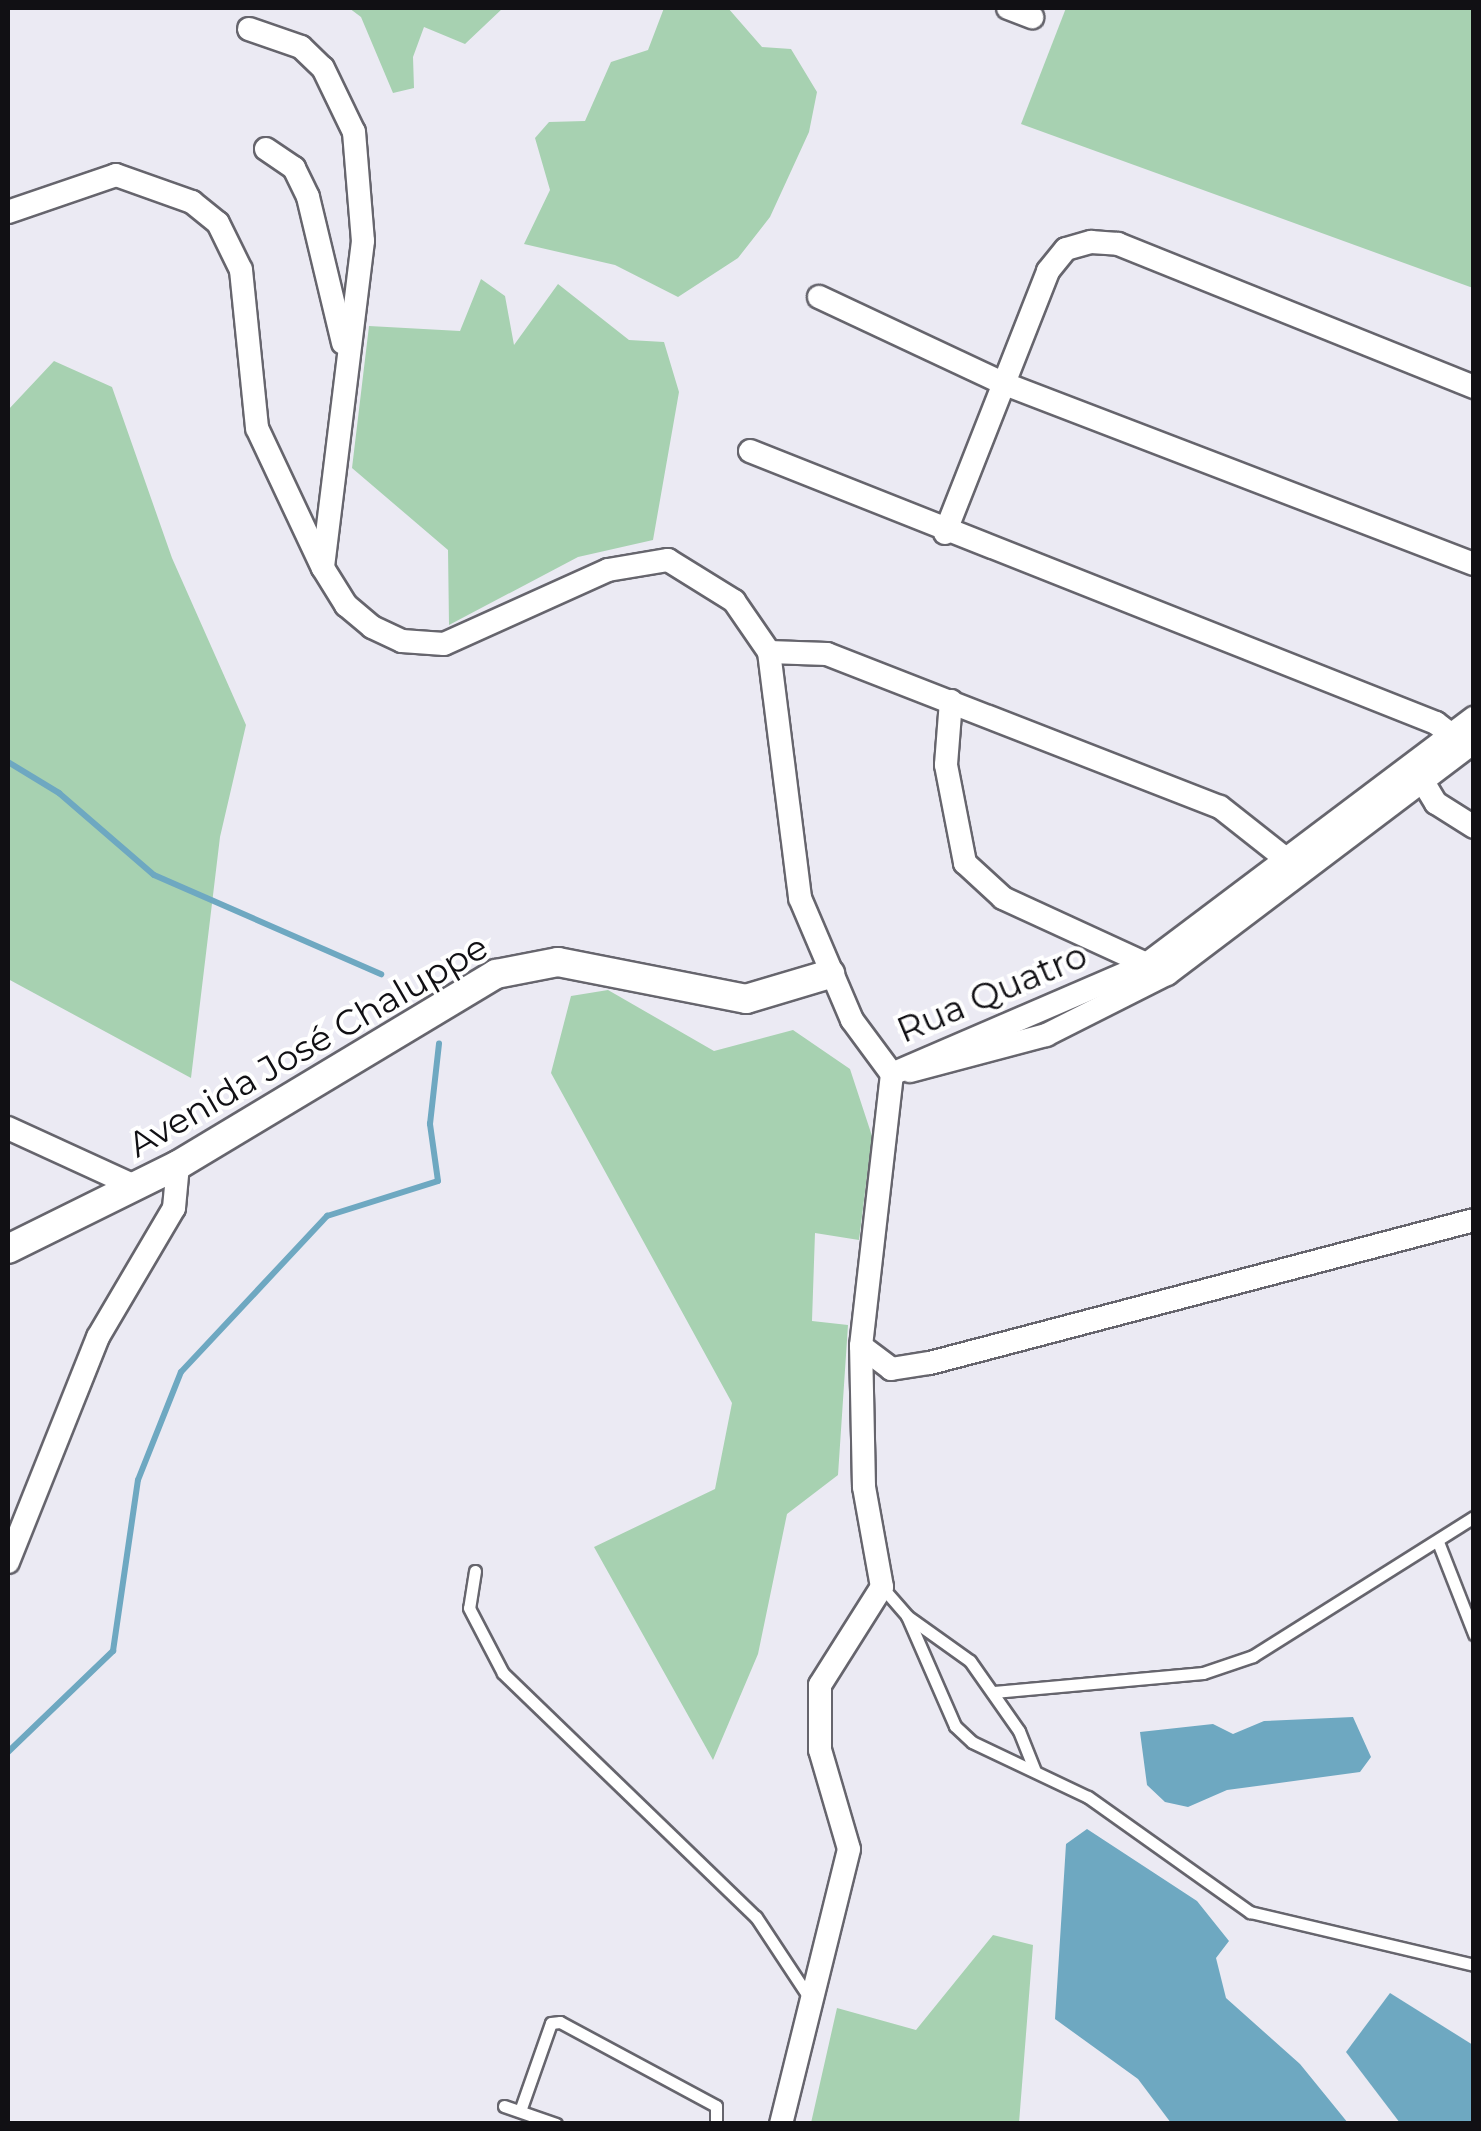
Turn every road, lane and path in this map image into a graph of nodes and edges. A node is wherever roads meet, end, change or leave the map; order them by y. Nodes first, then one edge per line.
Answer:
1 (1008, 8) edge
2 (1032, 17) dead end
3 (249, 29) dead end
4 (266, 149) dead end
5 (8, 212) edge
6 (819, 298) dead end
7 (348, 371) junction
8 (1004, 384) junction
9 (1474, 387) edge
10 (750, 452) dead end
11 (946, 532) junction
12 (1474, 564) edge
13 (323, 568) junction
14 (769, 652) junction
15 (951, 701) junction
16 (1474, 718) edge
17 (1464, 741) edge
18 (1422, 780) junction
19 (1474, 827) edge
20 (1295, 866) junction
21 (1157, 969) junction
22 (830, 974) junction
23 (892, 1074) junction
24 (8, 1128) edge
25 (178, 1165) junction
26 (137, 1188) junction
27 (1474, 1220) edge
28 (8, 1248) edge
29 (862, 1346) junction
30 (1474, 1517) edge
31 (1438, 1542) junction
32 (8, 1562) edge
33 (476, 1571) dead end
34 (882, 1587) junction
35 (907, 1616) junction
36 (1474, 1634) edge
37 (994, 1692) junction
38 (1035, 1771) junction
39 (1474, 1965) edge
40 (812, 2007) junction
41 (504, 2106) dead end
42 (520, 2111) junction
43 (556, 2124) edge
44 (716, 2124) edge
45 (781, 2124) edge

1 - 2 street
3 - 7 street
4 - 7 street
5 - 13 street
6 - 8 street
7 - 13 street
8 - 9 street
8 - 11 street
8 - 12 street
10 - 11 street
11 - 17 street
13 - 14 street
14 - 15 street
14 - 22 street
15 - 20 street
15 - 21 street
16 - 17 street, Rua Quatro
17 - 18 street, Rua Quatro
17 - 20 street, Rua Quatro
18 - 19 street
18 - 20 street, Rua Quatro
20 - 21 street, Rua Quatro
21 - 23 street, Rua Quatro
22 - 23 street
22 - 25 street, Avenida José Chaluppe
23 - 29 street
24 - 26 street
25 - 26 street, Avenida José Chaluppe
25 - 32 street
26 - 28 street, Avenida José Chaluppe
27 - 29 street
29 - 34 street
30 - 31 lane
31 - 36 lane
31 - 37 lane
33 - 40 lane
34 - 35 lane
34 - 40 street
35 - 37 lane
35 - 38 lane
37 - 38 lane
38 - 39 lane
40 - 45 street
41 - 42 lane
42 - 43 lane
42 - 44 lane

